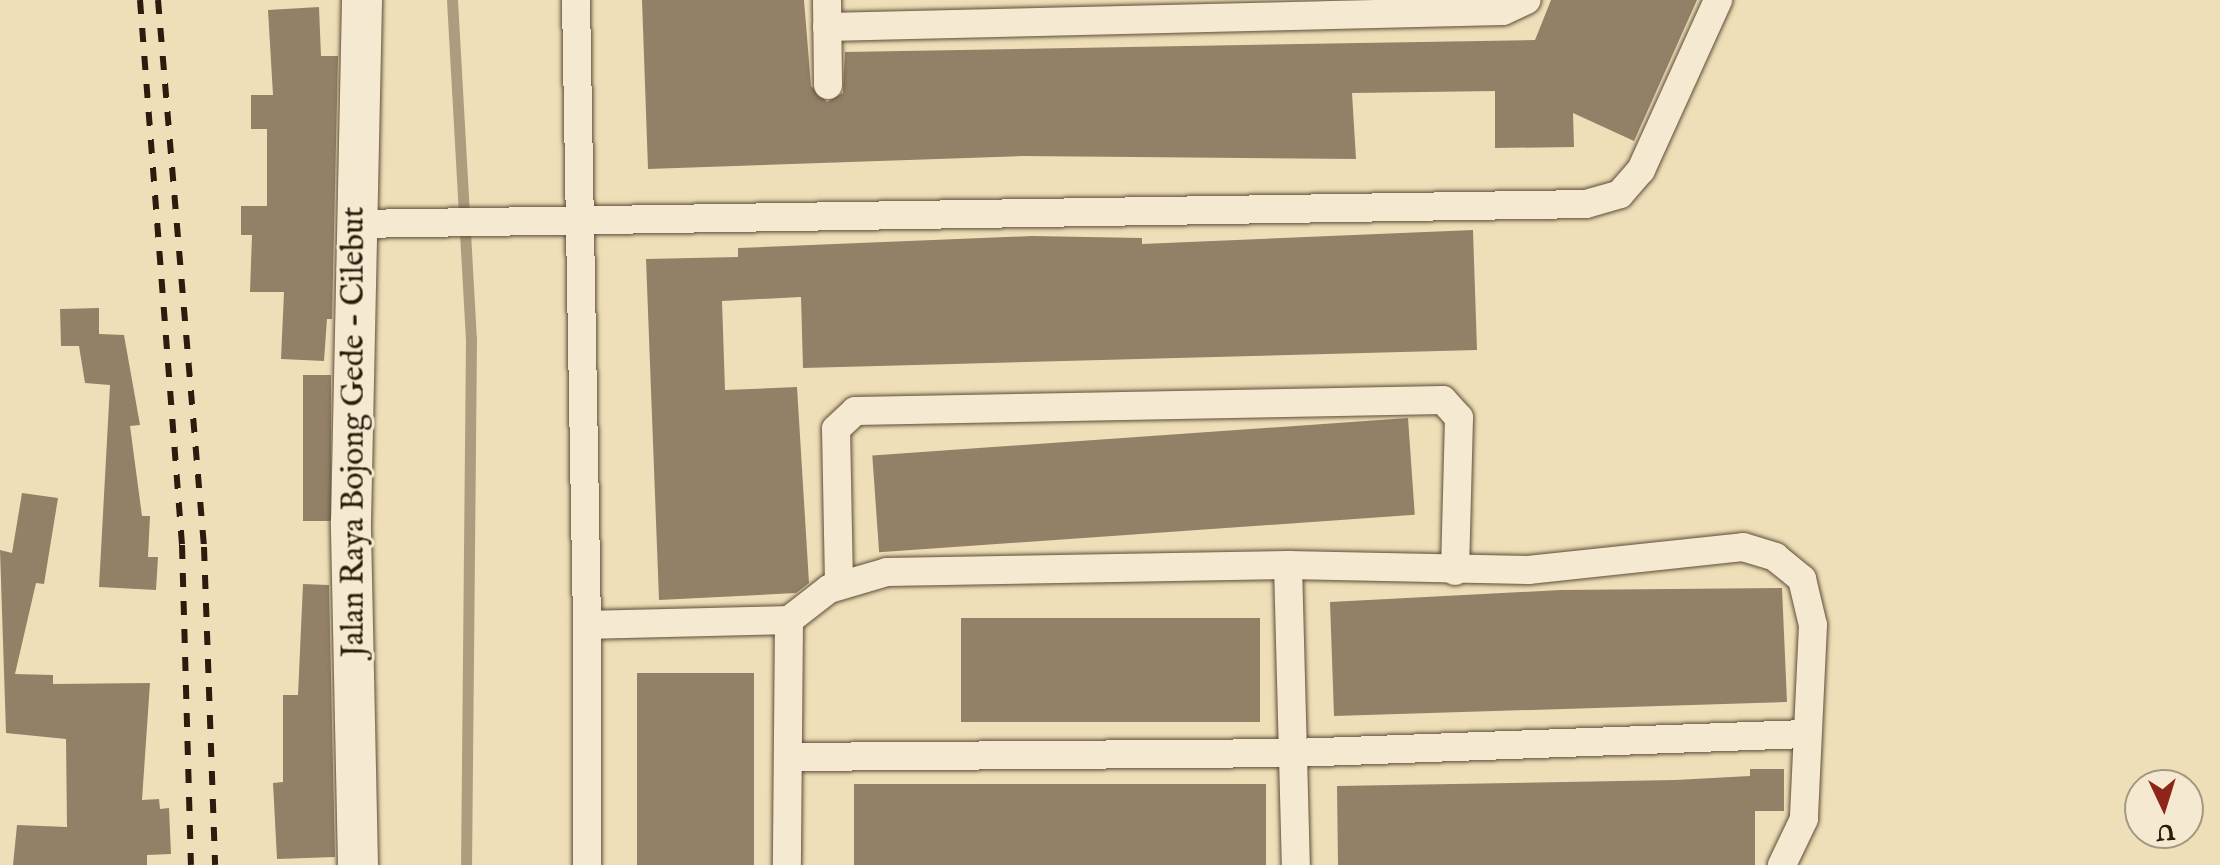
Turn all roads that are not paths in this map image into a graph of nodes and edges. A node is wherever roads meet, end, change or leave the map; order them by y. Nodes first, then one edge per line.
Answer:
1 (362, 0) edge
2 (576, 0) edge
3 (1527, 0) edge
4 (1718, 0) edge
5 (827, 13) edge
6 (828, 85) dead end
7 (576, 219) junction
8 (356, 224) junction
9 (1288, 565) junction
10 (1455, 571) junction
11 (839, 584) junction
12 (789, 620) junction
13 (587, 625) junction
14 (1804, 734) junction
15 (1294, 753) junction
16 (788, 757) junction
17 (358, 865) edge
18 (587, 865) edge
19 (787, 865) edge
20 (1296, 865) edge
21 (1782, 865) edge

1 - 8 main road, Jalan Raya Bojong Gede - Cilebut
2 - 7 street
3 - 5 street
4 - 7 street
5 - 6 street
7 - 8 street
7 - 13 street
8 - 17 main road, Jalan Raya Bojong Gede - Cilebut
9 - 10 street
9 - 11 street
9 - 15 street
10 - 11 street
10 - 14 street
11 - 12 street
12 - 13 street
12 - 16 street
13 - 18 street
14 - 15 street
14 - 21 street
15 - 16 street
15 - 20 street
16 - 19 street

